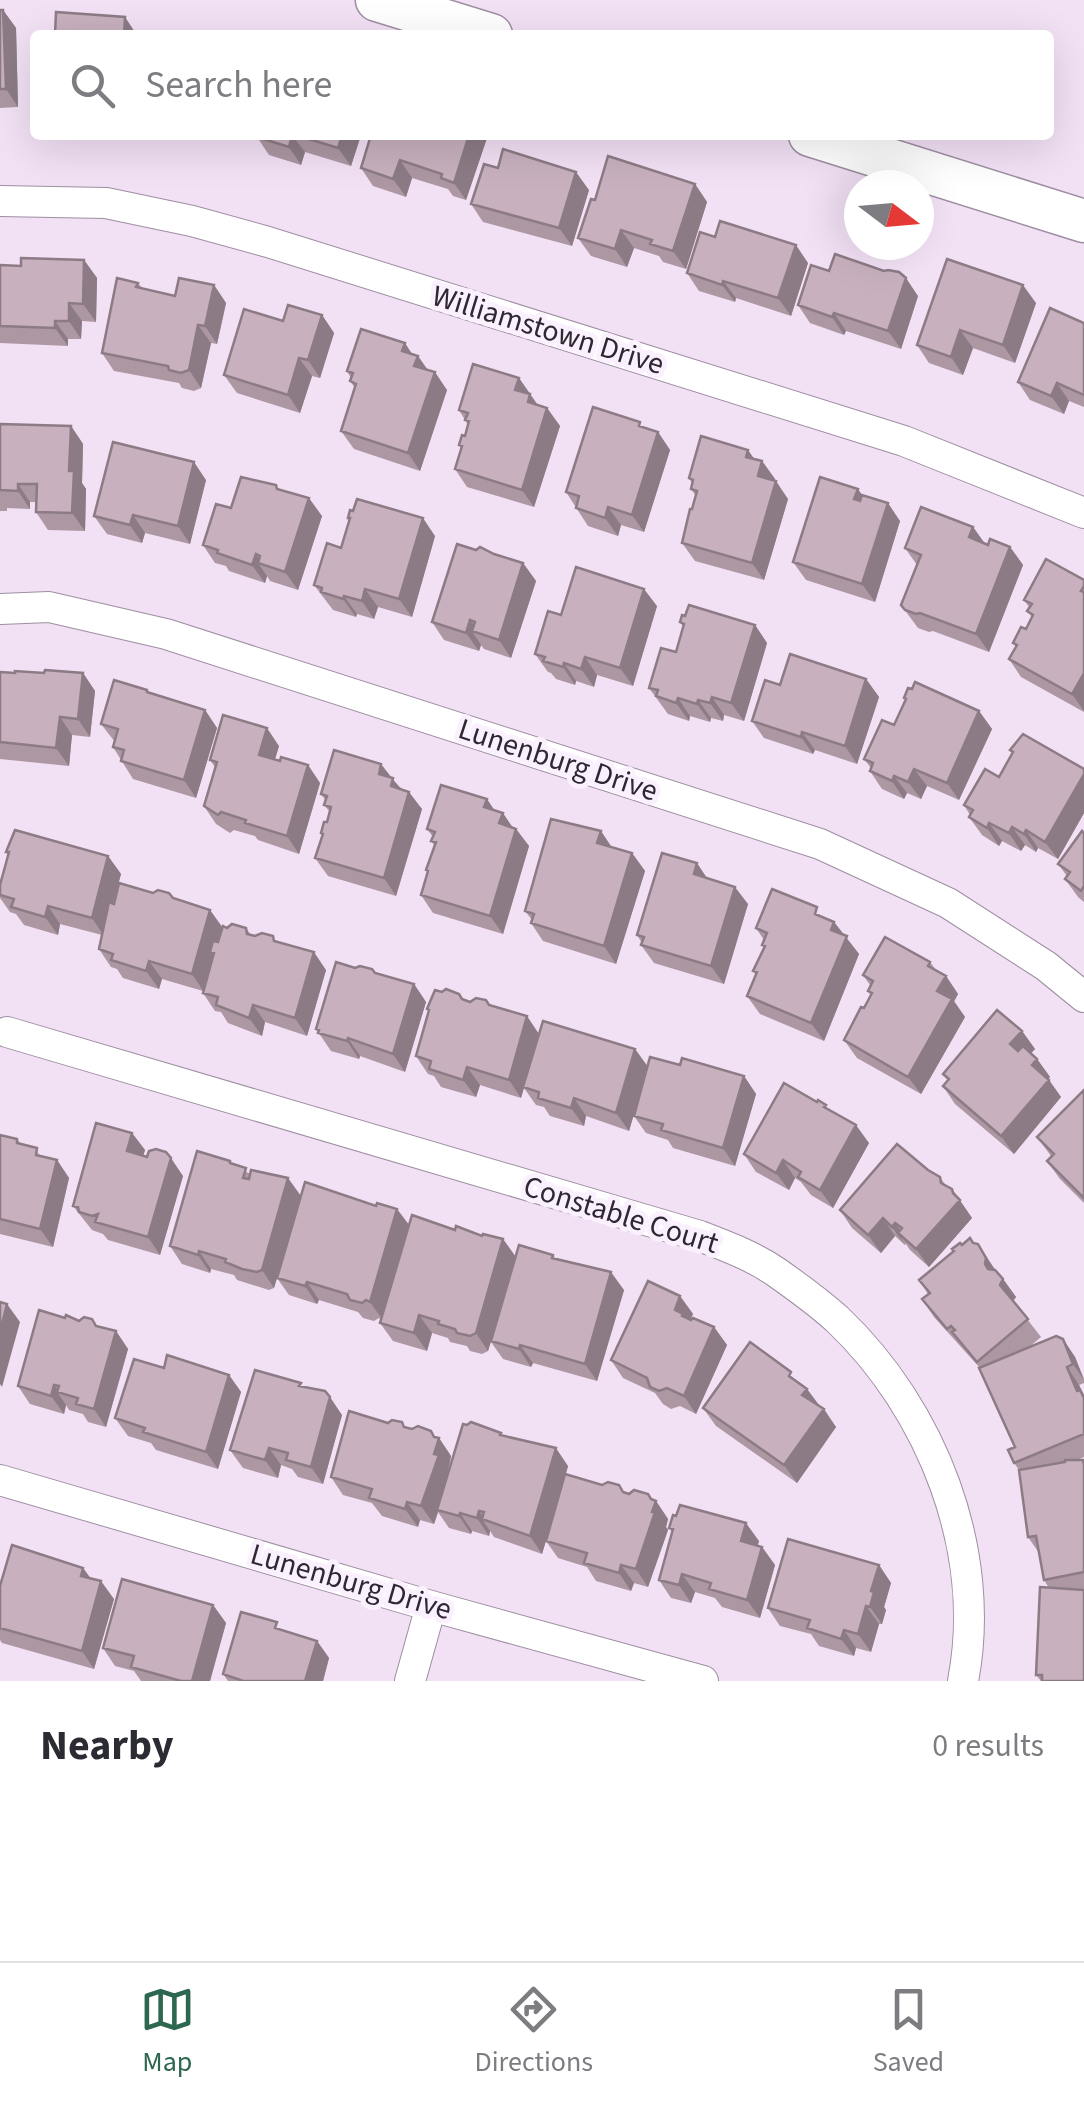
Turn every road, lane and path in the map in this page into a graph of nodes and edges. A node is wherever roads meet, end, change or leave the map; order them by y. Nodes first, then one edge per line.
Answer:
1 (377, 0) edge
2 (475, 30) edge
3 (826, 140) edge
4 (0, 202) edge
5 (1084, 222) edge
6 (1084, 513) edge
7 (0, 609) edge
8 (1084, 997) edge
9 (7, 1032) dead end
10 (0, 1480) edge
11 (431, 1606) junction
12 (410, 1681) edge
13 (703, 1681) edge
14 (963, 1681) edge

1 - 2 main road
3 - 5 main road
4 - 6 street, Williamstown Drive
7 - 8 street, Lunenburg Drive
9 - 14 street, Constable Court
10 - 11 street, Lunenburg Drive
11 - 12 street
11 - 13 street, Lunenburg Drive

